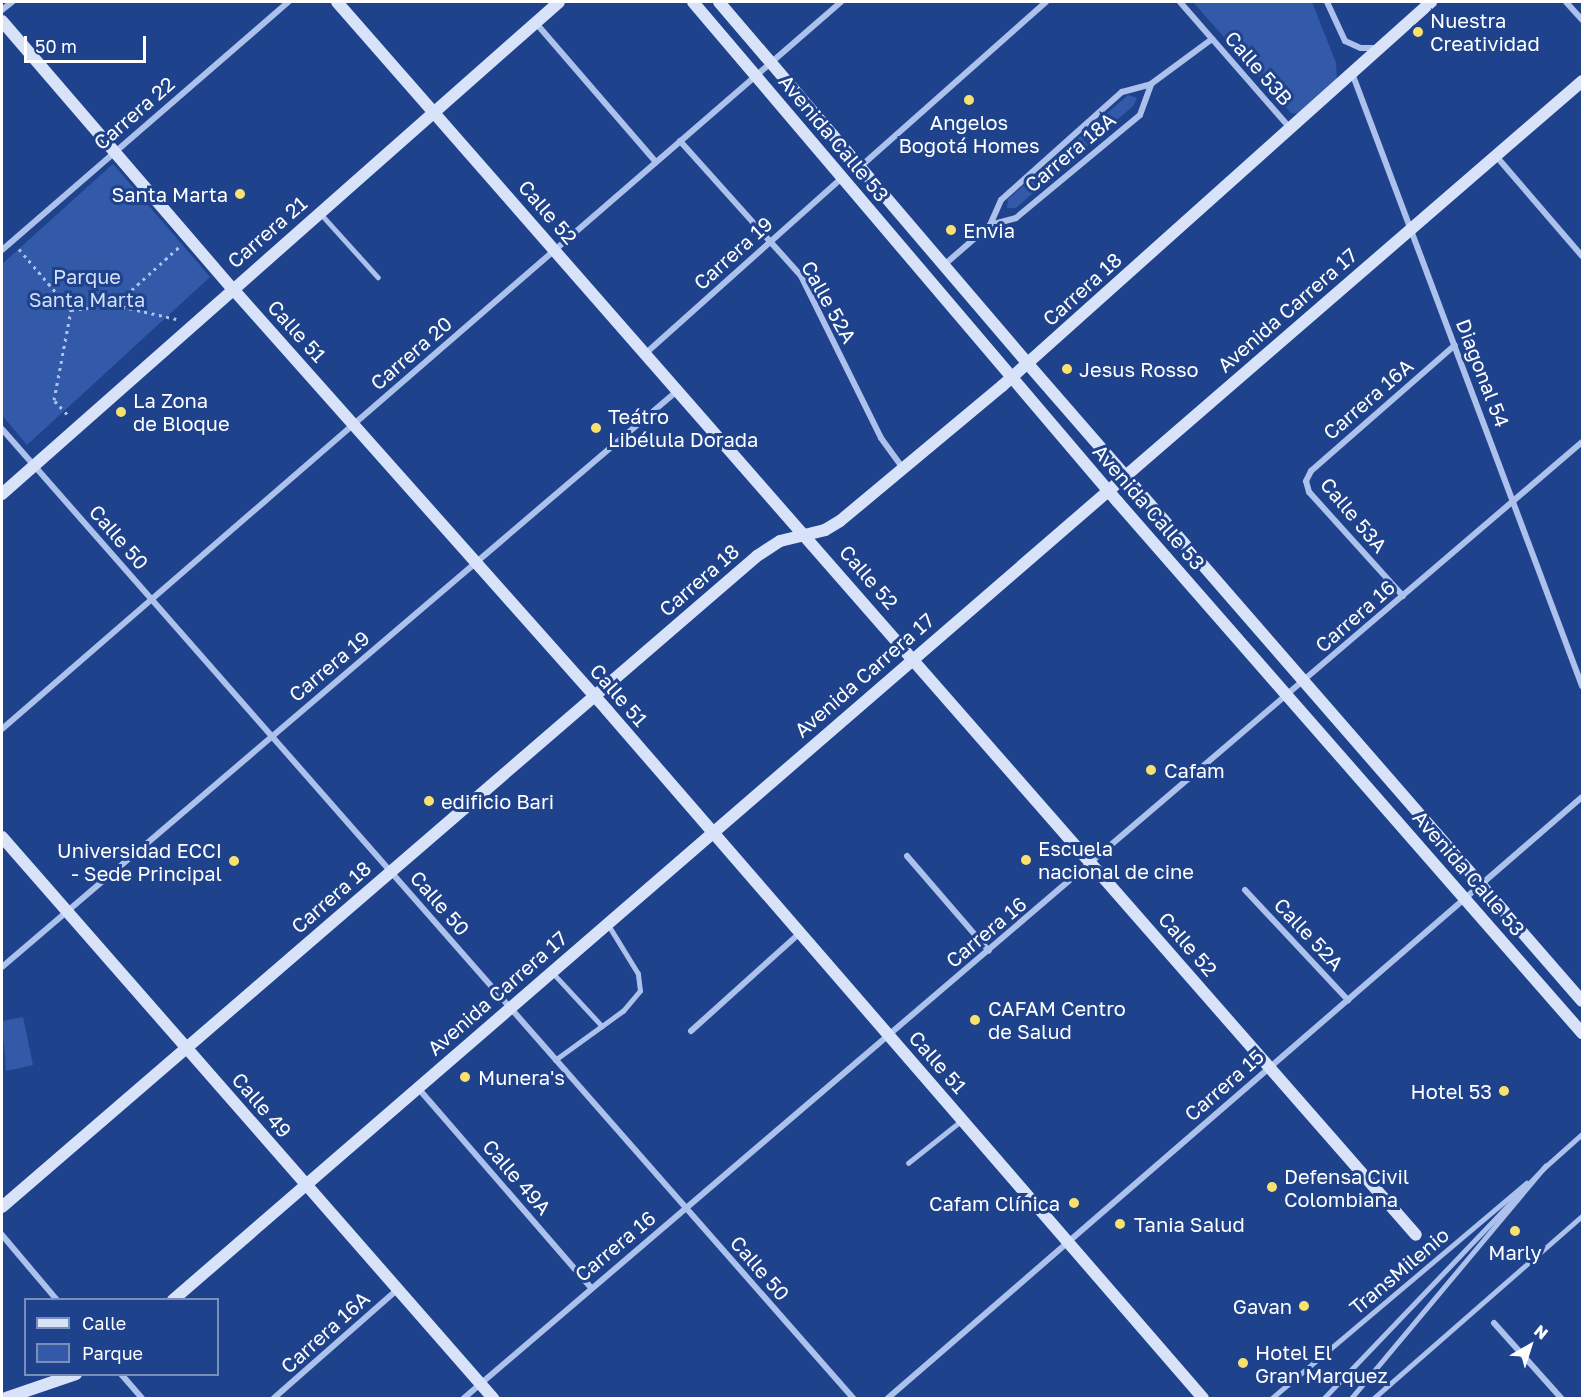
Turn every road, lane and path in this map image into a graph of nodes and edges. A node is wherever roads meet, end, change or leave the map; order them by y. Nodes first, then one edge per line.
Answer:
1 (12, 2) edge
2 (288, 2) edge
3 (338, 2) edge
4 (559, 2) edge
5 (693, 2) edge
6 (719, 2) edge
7 (841, 2) edge
8 (1046, 2) edge
9 (1180, 2) edge
10 (1327, 2) edge
11 (1431, 2) edge
12 (1566, 2) edge
13 (2, 10) edge
14 (1582, 20) edge
15 (2, 21) edge
16 (535, 22) junction
17 (1212, 39) junction
18 (1379, 48) junction
19 (771, 63) junction
20 (1352, 73) junction
21 (756, 76) junction
22 (1582, 81) edge
23 (1151, 84) junction
24 (433, 111) junction
25 (1290, 129) junction
26 (680, 141) junction
27 (114, 151) junction
28 (1496, 156) junction
29 (656, 162) junction
30 (860, 167) junction
31 (842, 177) junction
32 (319, 212) junction
33 (990, 225) junction
34 (1411, 229) junction
35 (12, 240) junction
36 (184, 242) dead end
37 (770, 243) junction
38 (555, 249) junction
39 (2, 250) edge
40 (1582, 256) edge
41 (943, 265) junction
42 (378, 278) dead end
43 (232, 288) junction
44 (115, 305) junction
45 (71, 310) junction
46 (176, 319) dead end
47 (1455, 345) junction
48 (646, 353) junction
49 (1028, 364) junction
50 (1012, 377) junction
51 (678, 389) junction
52 (67, 414) dead end
53 (354, 425) junction
54 (2, 429) edge
55 (1582, 442) edge
56 (34, 466) junction
57 (903, 468) junction
58 (1125, 476) junction
59 (1306, 481) joint
60 (1108, 490) junction
61 (2, 494) edge
62 (1513, 502) junction
63 (805, 534) junction
64 (476, 562) junction
65 (1403, 596) junction
66 (152, 600) junction
67 (914, 657) junction
68 (1304, 681) junction
69 (1582, 686) edge
70 (595, 696) junction
71 (1287, 696) junction
72 (2, 729) edge
73 (272, 736) junction
74 (1582, 796) edge
75 (713, 832) junction
76 (2, 837) edge
77 (907, 856) dead end
78 (1091, 862) junction
79 (391, 872) junction
80 (1481, 885) junction
81 (1245, 890) dead end
82 (1465, 898) junction
83 (66, 911) junction
84 (607, 924) junction
85 (800, 933) junction
86 (989, 951) junction
87 (2, 967) edge
88 (552, 971) junction
89 (1348, 1000) junction
90 (1582, 1001) edge
91 (510, 1008) junction
92 (602, 1026) junction
93 (691, 1031) dead end
94 (1582, 1033) edge
95 (889, 1036) junction
96 (186, 1048) junction
97 (555, 1060) junction
98 (1270, 1067) junction
99 (417, 1088) junction
100 (962, 1120) junction
101 (1582, 1134) edge
102 (908, 1163) dead end
103 (1546, 1166) junction
104 (306, 1184) junction
105 (2, 1207) edge
106 (686, 1208) junction
107 (1582, 1216) edge
108 (2, 1235) edge
109 (1416, 1235) dead end
110 (1068, 1243) junction
111 (591, 1288) junction
112 (398, 1289) junction
113 (56, 1298) edge
114 (174, 1298) edge
115 (1494, 1323) dead end
116 (70, 1376) edge
117 (124, 1376) edge
118 (480, 1384) junction
119 (6, 1398) edge
120 (142, 1398) edge
121 (274, 1398) edge
122 (464, 1398) edge
123 (493, 1398) edge
124 (853, 1398) edge
125 (888, 1398) edge
126 (1203, 1398) edge
127 (1272, 1398) edge
128 (1324, 1398) edge
129 (1352, 1398) edge
130 (1374, 1398) edge
131 (1561, 1398) edge

1 - 13 street
2 - 27 street, Carrera 22
3 - 24 street, Calle 52
4 - 16 street, Carrera 21
5 - 21 street, Avenida Calle 53
6 - 19 street, Avenida Calle 53
7 - 19 street, Carrera 20
8 - 30 street
9 - 17 street, Calle 53B
10 - 18 street
11 - 18 street, Carrera 18
12 - 14 street
15 - 27 street, Calle 51
16 - 24 street, Carrera 21
16 - 29 street
17 - 23 street, Carrera 18A
17 - 25 street, Calle 53B
18 - 20 street, Carrera 18
19 - 21 street, Carrera 20
19 - 30 street, Avenida Calle 53
20 - 25 street, Carrera 18
20 - 34 street, Diagonal 54
21 - 26 street, Carrera 20
21 - 31 street, Avenida Calle 53
22 - 28 street, Avenida Carrera 17
23 - 33 street, Carrera 18A
23 - 33 street, Carrera 18A
24 - 32 street, Carrera 21
24 - 38 street, Calle 52
25 - 49 street, Carrera 18
26 - 29 street, Carrera 20
26 - 37 street, Calle 52A
27 - 35 street, Carrera 22
27 - 43 street, Calle 51
28 - 34 street, Avenida Carrera 17
28 - 40 street
29 - 38 street, Carrera 20
30 - 41 street, Avenida Calle 53
31 - 37 street, Carrera 19
31 - 50 street, Avenida Calle 53
32 - 42 lane
32 - 43 street, Carrera 21
33 - 41 street, Carrera 18A
34 - 47 street, Diagonal 54
34 - 58 street, Avenida Carrera 17
35 - 39 street, Carrera 22
35 - 45 path
36 - 44 path
37 - 48 street, Carrera 19
37 - 57 street, Calle 52A
38 - 48 street, Calle 52
38 - 53 street, Carrera 20
41 - 49 street, Avenida Calle 53
43 - 53 street, Calle 51
43 - 56 street, Carrera 21
44 - 45 path
44 - 46 path
45 - 52 path
47 - 59 street, Carrera 16A
47 - 62 street, Diagonal 54
48 - 51 street, Calle 52
49 - 50 street, Carrera 18
49 - 58 street, Avenida Calle 53
50 - 57 street, Carrera 18
50 - 60 street, Avenida Calle 53
51 - 63 street, Calle 52
51 - 64 street, Carrera 19
53 - 64 street, Calle 51
53 - 66 street, Carrera 20
54 - 56 street, Calle 50
55 - 62 street, Carrera 16
56 - 61 street, Carrera 21
56 - 66 street, Calle 50
57 - 63 street, Carrera 18
58 - 60 street, Avenida Carrera 17
58 - 68 street, Avenida Calle 53
59 - 65 street, Calle 53A
60 - 67 street, Avenida Carrera 17
60 - 71 street, Avenida Calle 53
62 - 65 street, Carrera 16
62 - 69 street, Diagonal 54
63 - 67 street, Calle 52
63 - 70 street, Carrera 18
64 - 70 street, Calle 51
64 - 73 street, Carrera 19
65 - 68 street, Carrera 16
66 - 72 street, Carrera 20
66 - 73 street, Calle 50
67 - 75 street, Avenida Carrera 17
67 - 78 street, Calle 52
68 - 71 street, Carrera 16
68 - 80 street, Avenida Calle 53
70 - 75 street, Calle 51
70 - 79 street, Carrera 18
71 - 78 street, Carrera 16
71 - 82 street, Avenida Calle 53
73 - 79 street, Calle 50
73 - 83 street, Carrera 19
74 - 80 street, Carrera 15
75 - 84 street, Avenida Carrera 17
75 - 85 street, Calle 51
76 - 83 street, Calle 49
77 - 86 street
78 - 86 street, Carrera 16
78 - 98 street, Calle 52
79 - 91 street, Calle 50
79 - 96 street, Carrera 18
80 - 82 street, Carrera 15
80 - 90 street, Avenida Calle 53
81 - 89 street, Calle 52A
82 - 89 street, Carrera 15
82 - 94 street, Avenida Calle 53
83 - 87 street, Carrera 19
83 - 96 street, Calle 49
84 - 88 street, Avenida Carrera 17
84 - 92 lane
85 - 93 street
85 - 95 street, Calle 51
86 - 95 street, Carrera 16
88 - 91 street, Avenida Carrera 17
88 - 92 lane
89 - 98 street, Carrera 15
91 - 97 street, Calle 50
91 - 99 street, Avenida Carrera 17
92 - 97 lane
95 - 100 street, Calle 51
95 - 106 street, Carrera 16
96 - 104 street, Calle 49
96 - 105 street, Carrera 18
97 - 106 street, Calle 50
98 - 109 street, Calle 52
98 - 110 street, Carrera 15
99 - 104 street, Avenida Carrera 17
99 - 111 street, Calle 49A
100 - 102 lane
100 - 110 street, Calle 51
101 - 103 lane, TransMilenio
103 - 127 lane, TransMilenio
103 - 128 lane, TransMilenio
103 - 129 lane, TransMilenio
104 - 112 street, Calle 49
104 - 114 street, Avenida Carrera 17
106 - 111 street, Carrera 16
106 - 124 street, Calle 50
107 - 130 lane
108 - 113 street
110 - 125 street, Carrera 15
110 - 126 street, Calle 51
111 - 118 street, Carrera 16
112 - 118 street, Calle 49
112 - 121 street, Carrera 16A
115 - 131 street
116 - 119 street
117 - 120 street
118 - 122 street, Carrera 16
118 - 123 street, Calle 49

